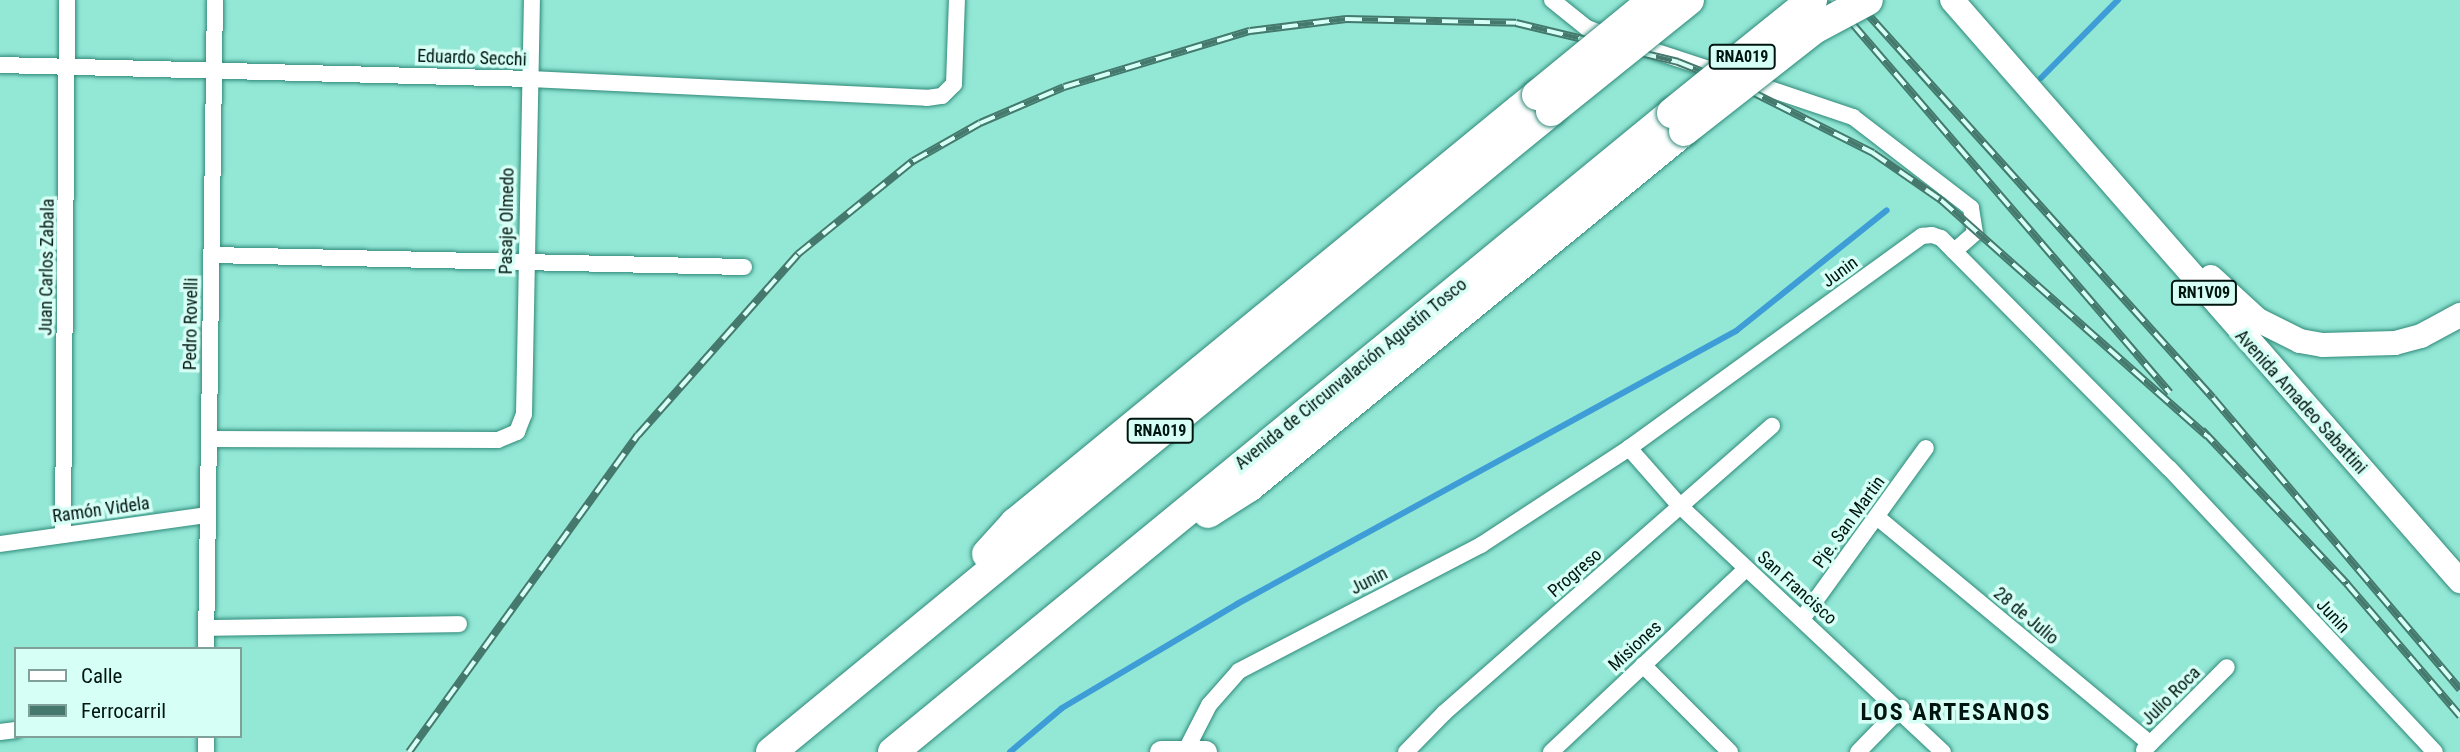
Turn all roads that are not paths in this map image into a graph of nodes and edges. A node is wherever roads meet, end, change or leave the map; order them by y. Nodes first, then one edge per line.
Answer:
1 (67, 0) edge
2 (215, 0) edge
3 (532, 0) edge
4 (957, 0) edge
5 (1552, 0) edge
6 (1653, 0) edge
7 (1689, 0) edge
8 (1812, 0) edge
9 (1868, 0) edge
10 (1953, 0) edge
11 (0, 65) edge
12 (68, 66) junction
13 (214, 69) junction
14 (530, 79) junction
15 (1544, 103) junction
16 (1678, 122) junction
17 (1954, 251) junction
18 (211, 255) junction
19 (526, 265) junction
20 (744, 267) dead end
21 (2460, 315) edge
22 (1772, 426) dead end
23 (209, 439) junction
24 (1629, 448) junction
25 (1926, 448) dead end
26 (1681, 506) junction
27 (208, 514) junction
28 (1877, 517) junction
29 (64, 535) junction
30 (0, 544) edge
31 (1746, 569) junction
32 (2460, 581) edge
33 (1802, 619) junction
34 (459, 624) dead end
35 (206, 628) junction
36 (206, 647) edge
37 (1020, 648) junction
38 (1643, 664) junction
39 (2227, 667) dead end
40 (1901, 708) junction
41 (2147, 748) edge
42 (1196, 751) edge
43 (771, 752) edge
44 (893, 752) edge
45 (923, 752) edge
46 (1161, 752) edge
47 (1406, 752) edge
48 (1551, 752) edge
49 (1730, 752) edge
50 (1858, 752) edge
51 (1943, 752) edge
52 (2435, 752) edge

1 - 12 street, Juan Carlos Zabala
2 - 13 street, Pedro Rovelli
3 - 14 street, Pasaje Olmedo
4 - 14 street, Eduardo Secchi
5 - 17 street
6 - 15 highway, bridge
7 - 15 highway, RNA019, bridge
8 - 16 highway, Avenida de Circunvalación Agustín Tosco / RNA019, bridge
9 - 16 highway, bridge
10 - 21 main road
10 - 32 main road, Avenida Amadeo Sabattini / RN1V09
11 - 12 street, Eduardo Secchi
12 - 13 street, Eduardo Secchi
12 - 29 street, Juan Carlos Zabala
13 - 14 street, Eduardo Secchi
13 - 18 street, Pedro Rovelli
14 - 19 street, Pasaje Olmedo
15 - 43 highway, RNA019
16 - 37 highway, Avenida de Circunvalación Agustín Tosco / RNA019
17 - 24 street, Junin
17 - 52 street, Junin
18 - 19 street
18 - 23 street, Pedro Rovelli
19 - 20 street
19 - 23 street, Pasaje Olmedo
22 - 26 street, Progreso
23 - 27 street, Pedro Rovelli
24 - 26 street, San Francisco
24 - 42 street, Junin
25 - 28 street, Pje. San Martin
26 - 31 street, San Francisco
26 - 47 street, Progreso
27 - 29 street, Ramón Videla
27 - 35 street, Pedro Rovelli
28 - 33 street, Pje. San Martin
28 - 41 street, 28 de Julio
29 - 30 street, Ramón Videla
31 - 33 street, San Francisco
31 - 38 street, Misiones
33 - 40 street, San Francisco
34 - 35 street
35 - 36 street, Pedro Rovelli
37 - 44 highway, Avenida de Circunvalación Agustín Tosco / RNA019
37 - 45 highway
38 - 48 street, Misiones
38 - 49 street
39 - 41 street, Julio Roca
40 - 50 street
40 - 51 street, San Francisco
42 - 46 main road

